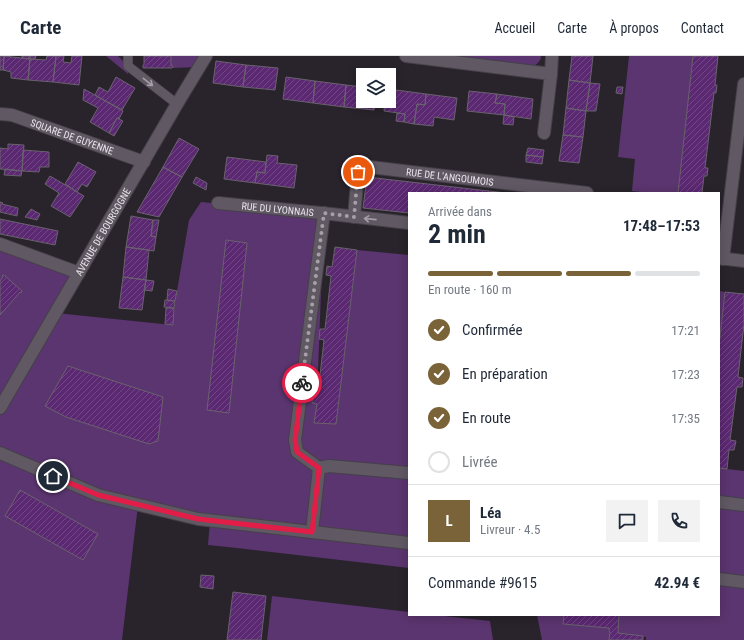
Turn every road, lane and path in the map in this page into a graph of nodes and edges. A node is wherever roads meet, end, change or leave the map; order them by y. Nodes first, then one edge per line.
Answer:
1 (128, 56) edge
2 (206, 56) edge
3 (414, 56) edge
4 (552, 56) edge
5 (551, 74) junction
6 (744, 84) edge
7 (177, 104) junction
8 (0, 114) edge
9 (544, 133) dead end
10 (144, 162) junction
11 (579, 192) edge
12 (218, 203) dead end
13 (324, 213) junction
14 (354, 217) junction
15 (408, 223) edge
16 (0, 244) edge
17 (721, 258) edge
18 (744, 261) edge
19 (79, 273) junction
20 (0, 408) edge
21 (0, 453) edge
22 (319, 468) junction
23 (408, 473) edge
24 (720, 502) edge
25 (744, 505) edge
26 (312, 532) junction
27 (408, 543) edge
28 (720, 579) edge
29 (744, 582) edge

1 -> 7 lane
2 - 7 street, AVENUE DE BOURGOGNE
3 - 5 street
4 - 5 street
5 - 9 street
6 - 17 street
7 - 10 street, AVENUE DE BOURGOGNE
8 - 10 street, SQUARE DE GUYENNE
10 - 19 street, AVENUE DE BOURGOGNE
11 - 14 street, RUE DE L'ANGOUMOIS
12 - 13 street, RUE DU LYONNAIS
13 - 14 street, RUE DU LYONNAIS
13 - 22 street
15 -> 14 street, RUE DU LYONNAIS
16 - 19 street
17 - 18 street
19 - 20 street, AVENUE DE BOURGOGNE
21 - 26 street
22 - 23 street
22 - 26 street
24 - 25 street
26 - 27 street
28 - 29 street

